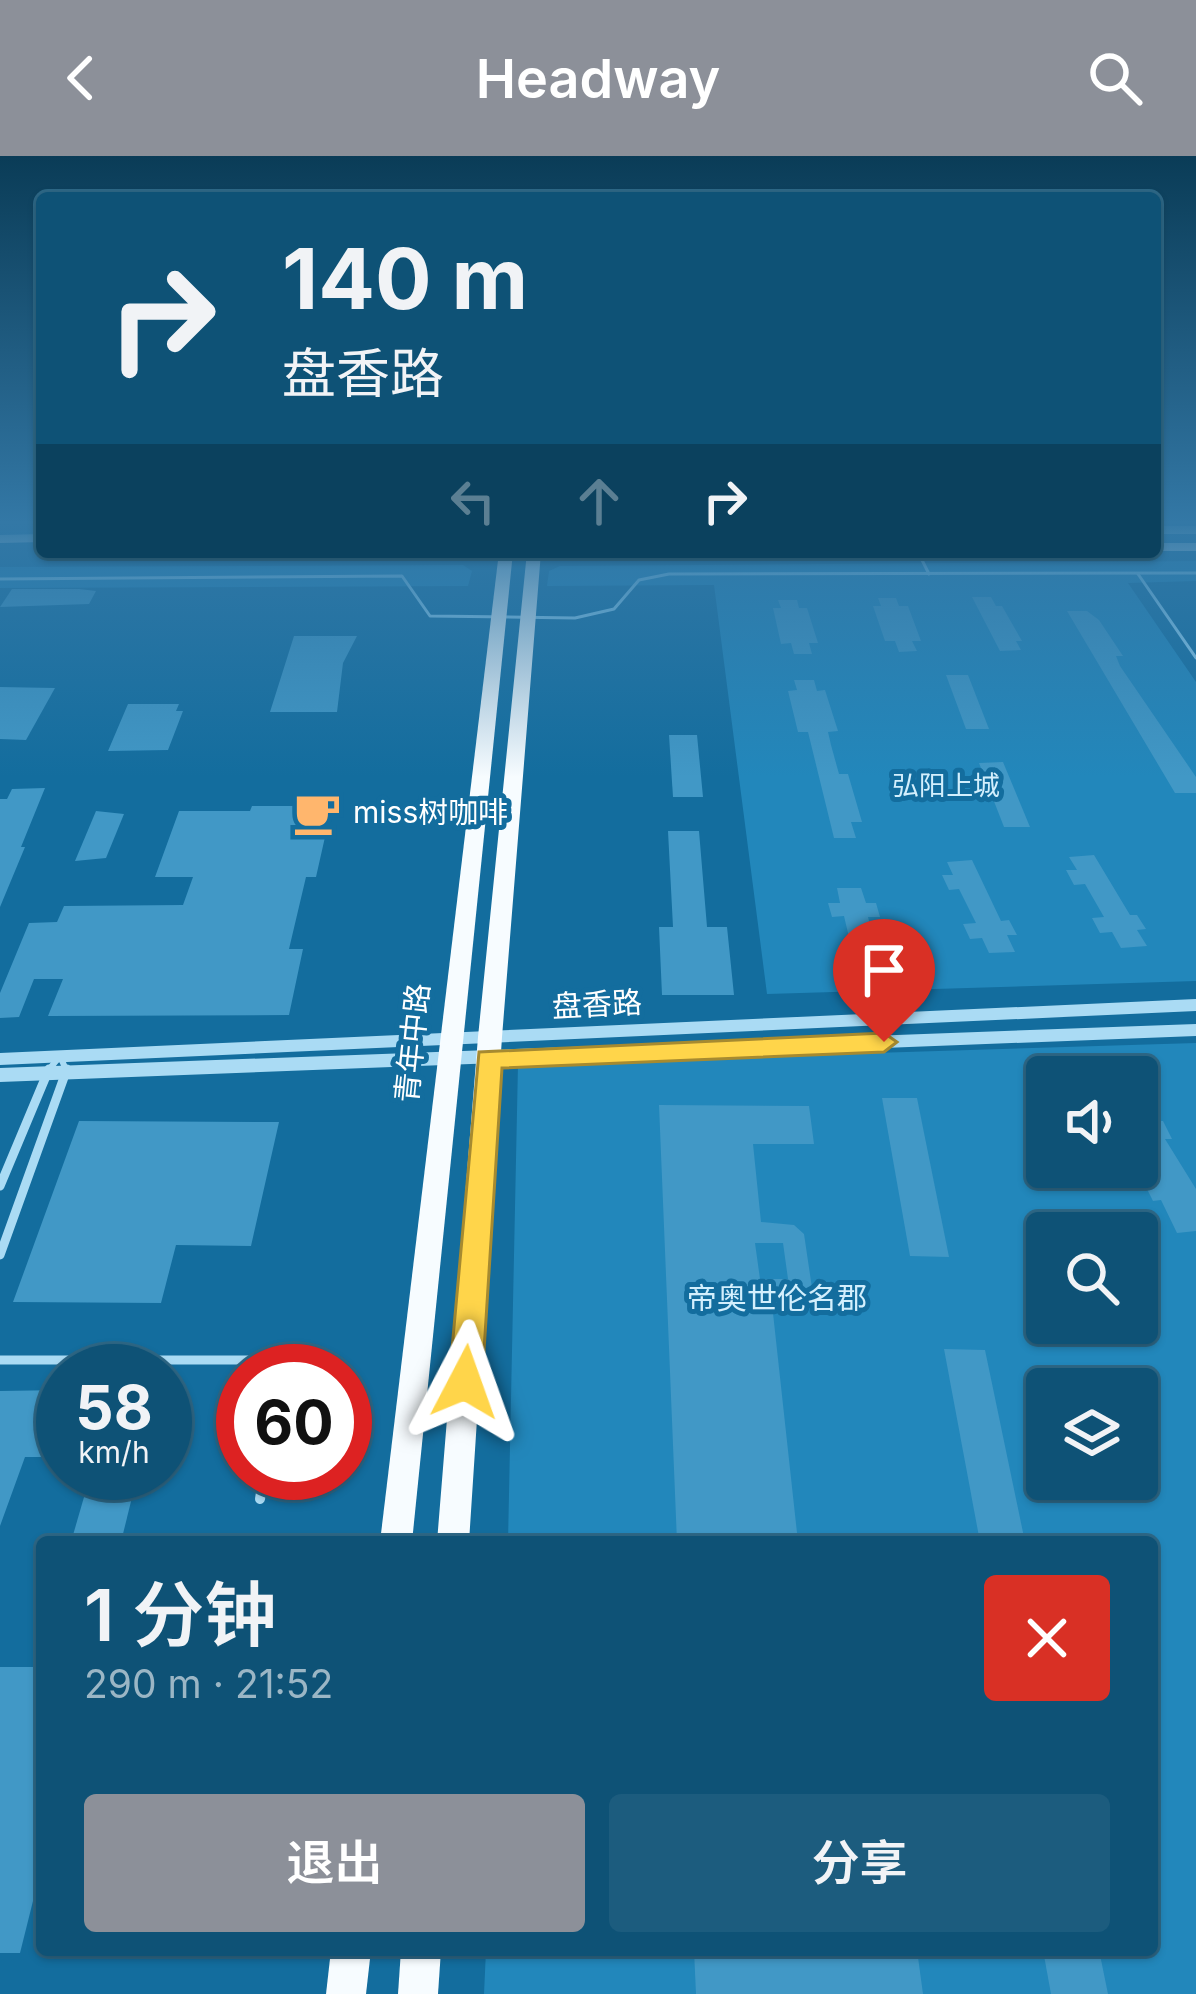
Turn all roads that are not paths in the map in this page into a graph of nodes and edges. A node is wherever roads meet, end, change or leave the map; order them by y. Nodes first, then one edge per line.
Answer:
1 (500, 606) edge
2 (529, 606) edge
3 (1196, 1005) edge
4 (1196, 1030) edge
5 (453, 1048) junction
6 (489, 1048) junction
7 (0, 1059) edge
8 (58, 1066) junction
9 (0, 1075) edge
10 (0, 1186) edge
11 (0, 1255) edge
12 (0, 1360) edge
13 (216, 1360) edge
14 (397, 1536) edge
15 (453, 1536) edge
16 (350, 1956) edge
17 (421, 1956) edge
18 (346, 1994) edge
19 (418, 1994) edge

1 - 5 main road, 青年中路
2 - 6 main road
3 - 6 street, 盘香路
4 - 6 street, 盘香路
5 - 6 street, 盘香路
5 - 8 street, 盘香路
5 - 14 main road, 青年中路
6 - 15 main road
7 - 8 street, 盘香路
8 - 9 street, 盘香路
8 - 10 lane
8 - 11 lane
12 - 13 lane
16 - 18 main road
17 - 19 main road

